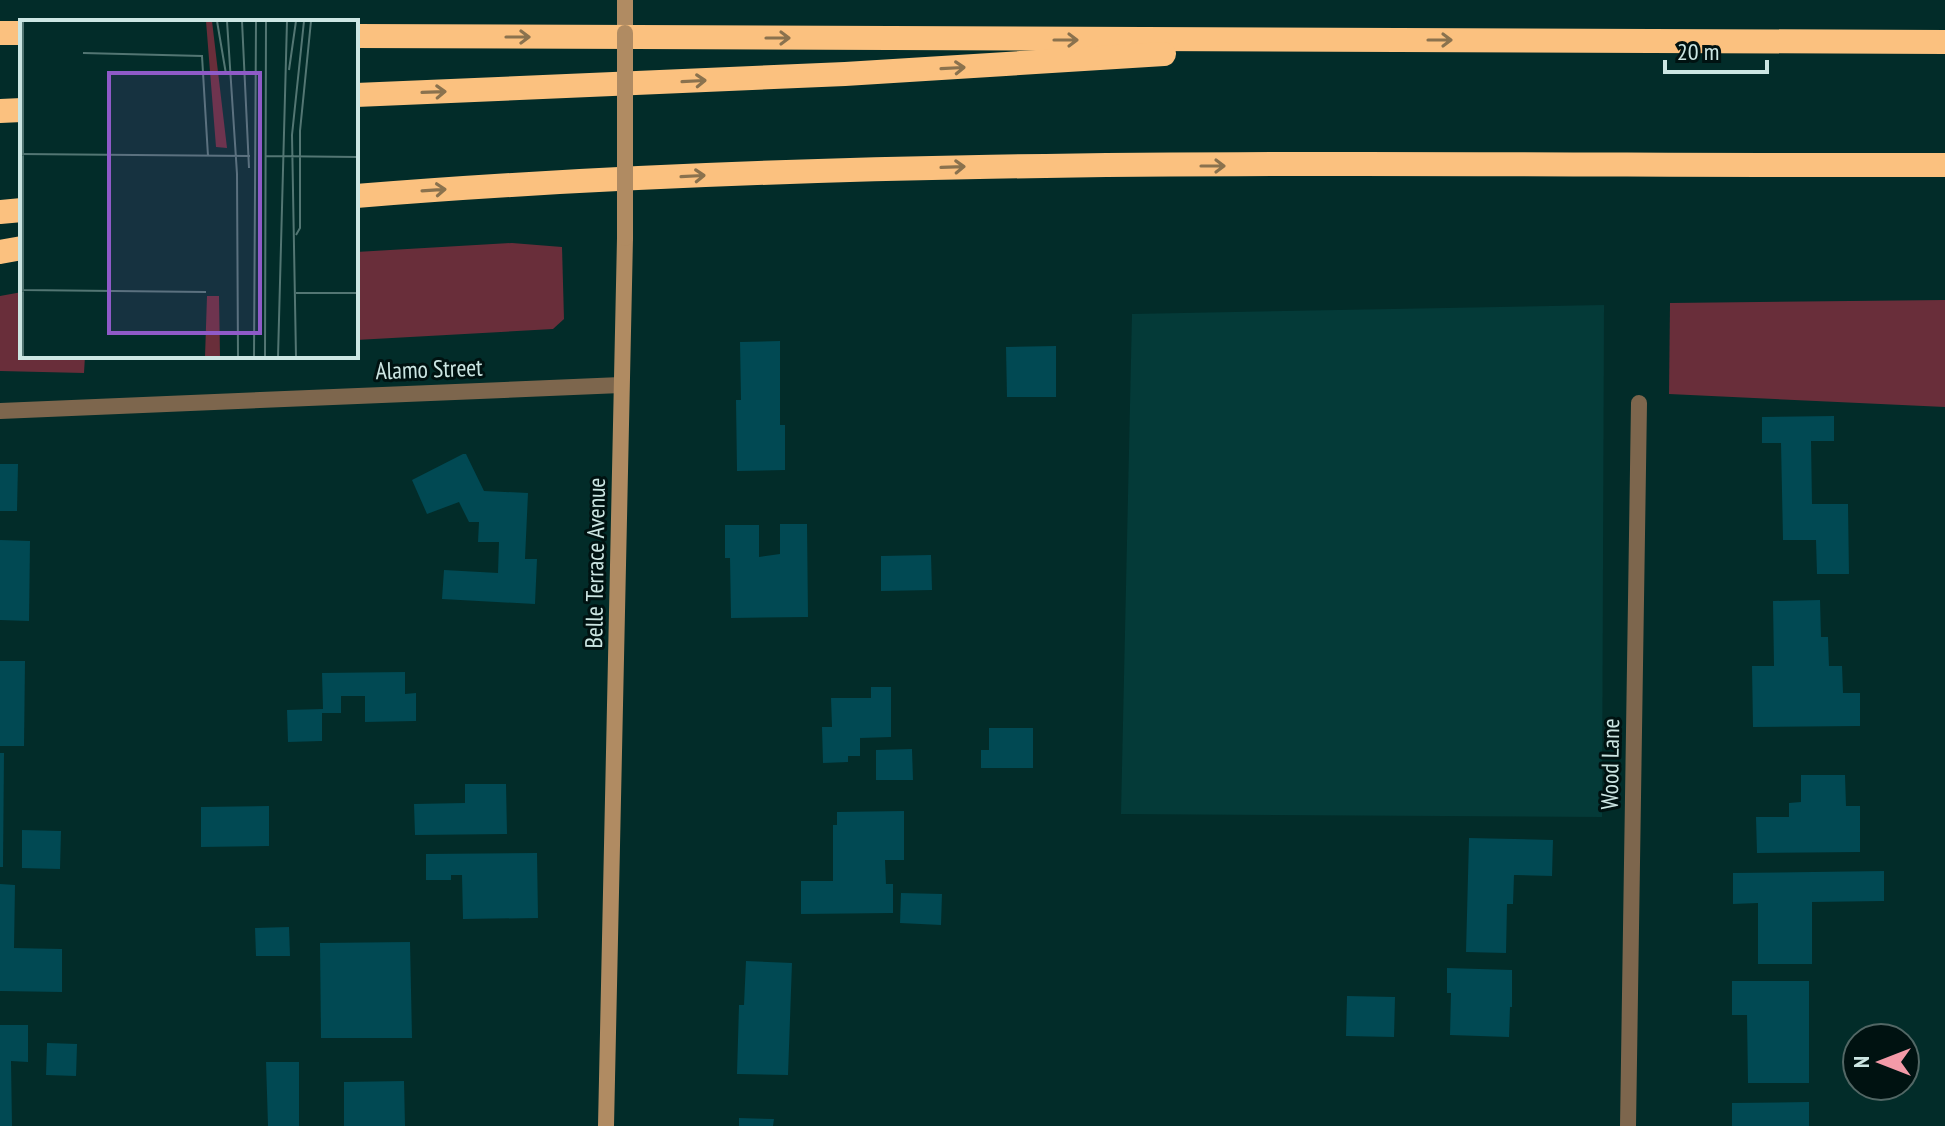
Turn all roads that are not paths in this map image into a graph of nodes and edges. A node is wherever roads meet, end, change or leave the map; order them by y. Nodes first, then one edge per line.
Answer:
1 (625, 0) edge
2 (358, 36) edge
3 (1362, 40) junction
4 (1945, 42) edge
5 (358, 95) edge
6 (20, 110) edge
7 (0, 111) edge
8 (1945, 165) edge
9 (358, 196) edge
10 (20, 210) edge
11 (0, 212) edge
12 (20, 248) edge
13 (0, 252) edge
14 (621, 385) junction
15 (1639, 403) dead end
16 (0, 411) edge
17 (606, 1126) edge
18 (1628, 1126) edge

1 - 14 street, Belle Terrace Avenue, bridge
2 -> 3 highway
3 -> 4 highway
5 -> 3 highway
6 - 7 highway
9 -> 8 highway
10 - 11 highway
12 - 13 highway
14 - 16 street, Alamo Street
14 - 17 street, Belle Terrace Avenue
15 - 18 street, Wood Lane

